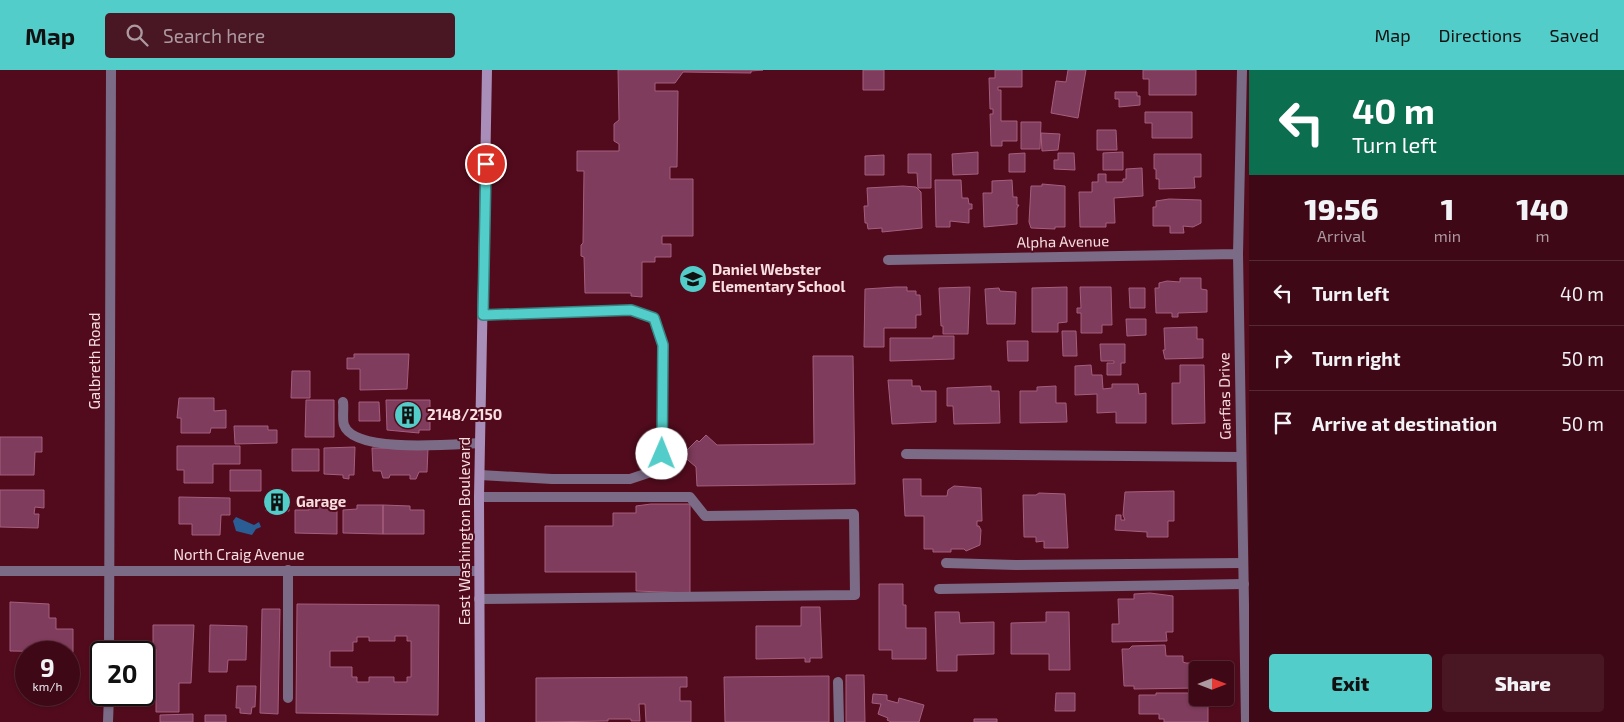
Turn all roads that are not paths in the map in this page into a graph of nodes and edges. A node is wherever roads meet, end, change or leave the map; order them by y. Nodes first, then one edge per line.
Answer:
1 (112, 70) edge
2 (487, 70) edge
3 (1242, 70) edge
4 (1238, 254) junction
5 (888, 260) dead end
6 (483, 315) junction
7 (343, 402) dead end
8 (480, 443) junction
9 (906, 454) dead end
10 (1241, 457) junction
11 (480, 475) junction
12 (479, 497) junction
13 (1244, 562) junction
14 (946, 563) dead end
15 (110, 570) junction
16 (288, 570) junction
17 (0, 571) edge
18 (479, 571) junction
19 (1244, 584) junction
20 (939, 589) dead end
21 (479, 599) junction
22 (109, 641) edge
23 (838, 682) dead end
24 (288, 698) dead end
25 (109, 706) edge
26 (108, 722) edge
27 (480, 722) edge
28 (839, 722) edge
29 (1246, 722) edge

1 - 15 street, Galbreth Road
2 - 6 main road, East Washington Boulevard
3 - 4 street, Garfias Drive
4 - 5 street, Alpha Avenue
4 - 10 street, Garfias Drive
6 - 8 main road, East Washington Boulevard
6 - 11 street
7 - 8 street
8 - 11 main road, East Washington Boulevard
9 - 10 street
10 - 13 street, Garfias Drive
11 - 12 main road, East Washington Boulevard
12 - 18 main road, East Washington Boulevard
12 - 21 street
13 - 14 street
13 - 19 street, Garfias Drive
15 - 16 street, North Craig Avenue
15 - 17 street, North Craig Avenue
15 - 22 street, Galbreth Road
16 - 18 street, North Craig Avenue
16 - 24 street
18 - 21 main road, East Washington Boulevard
19 - 20 street
19 - 29 street, Garfias Drive
21 - 27 main road, East Washington Boulevard
23 - 28 street
25 - 26 street

